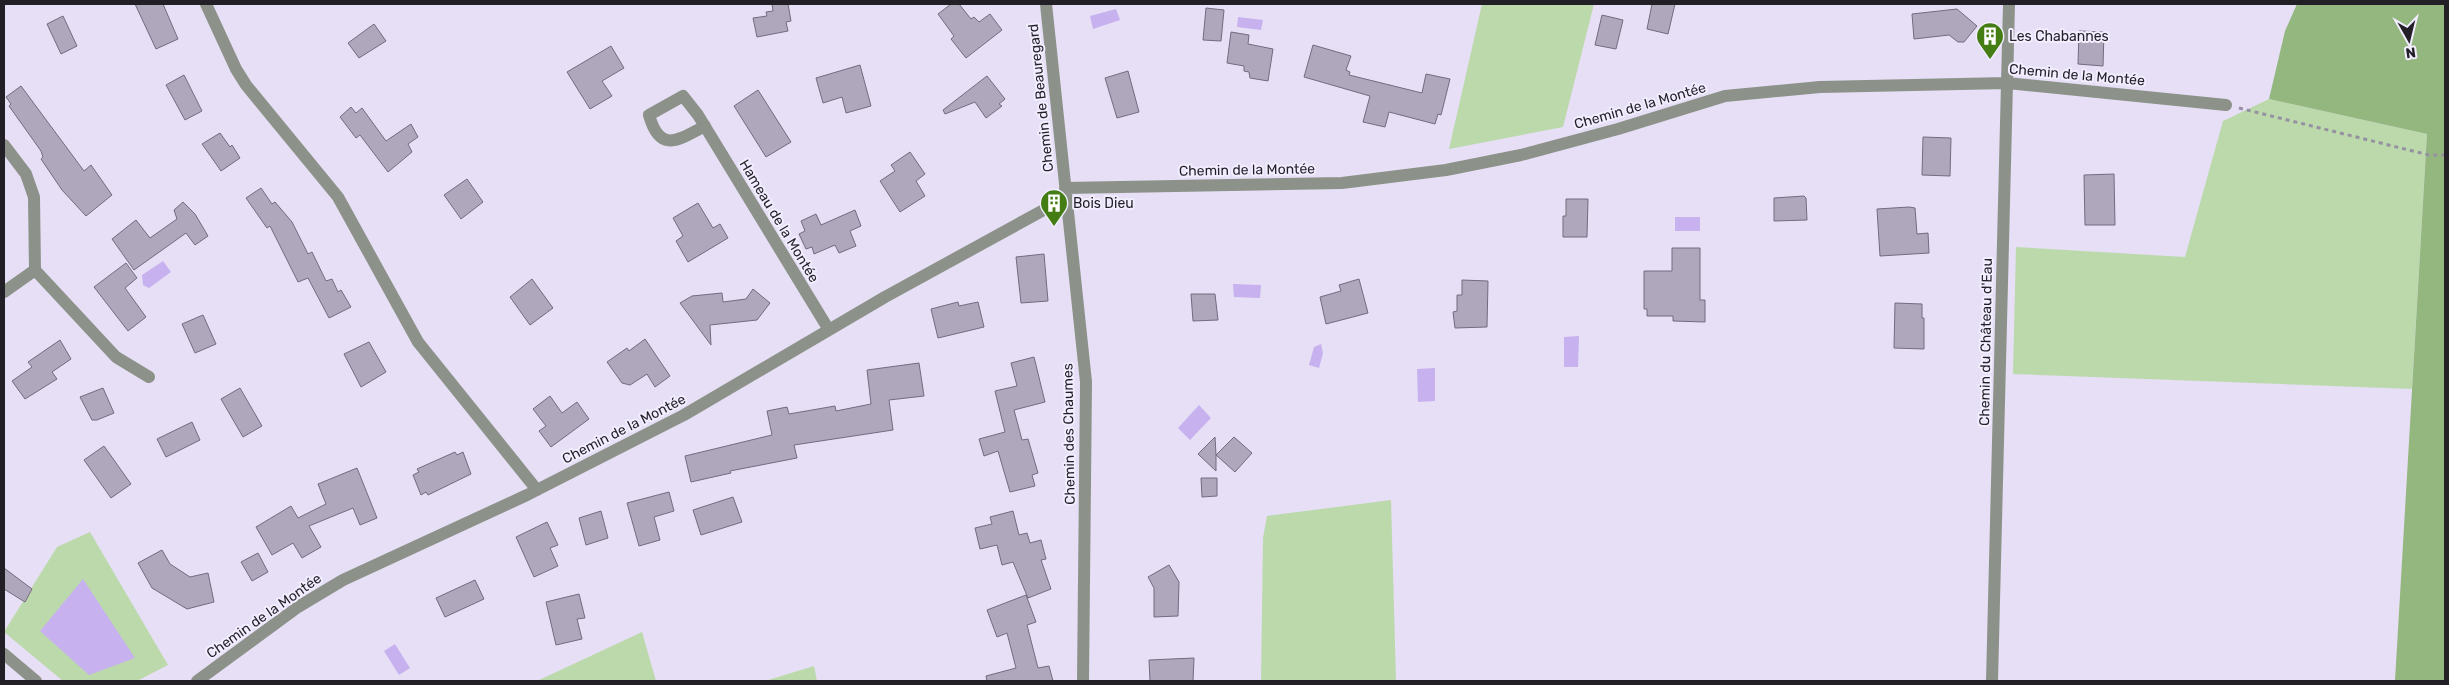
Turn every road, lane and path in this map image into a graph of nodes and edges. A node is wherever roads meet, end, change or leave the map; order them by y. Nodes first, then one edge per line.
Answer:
1 (206, 4) edge
2 (1046, 4) edge
3 (2009, 4) edge
4 (2007, 83) junction
5 (2226, 104) joint
6 (705, 126) dead end
7 (4, 144) edge
8 (2445, 155) edge
9 (1065, 188) junction
10 (1067, 206) junction
11 (35, 270) junction
12 (4, 292) edge
13 (829, 330) junction
14 (149, 377) dead end
15 (537, 490) junction
16 (4, 654) edge
17 (36, 681) edge
18 (197, 681) edge
19 (1083, 681) edge
20 (1992, 681) edge

1 - 15 street
2 - 9 street, Chemin de Beauregard
3 - 4 street, Chemin du Château d'Eau
4 - 5 street, Chemin de la Montée
4 - 9 street, Chemin de la Montée
4 - 20 street, Chemin du Château d'Eau
5 - 8 path
6 - 13 street, Hameau de la Montée
7 - 11 street
9 - 10 street, Chemin des Chaumes
10 - 13 street, Chemin de la Montée
10 - 19 street, Chemin des Chaumes
11 - 12 street
11 - 14 street
13 - 15 street, Chemin de la Montée
15 - 18 street, Chemin de la Montée
16 - 17 street

